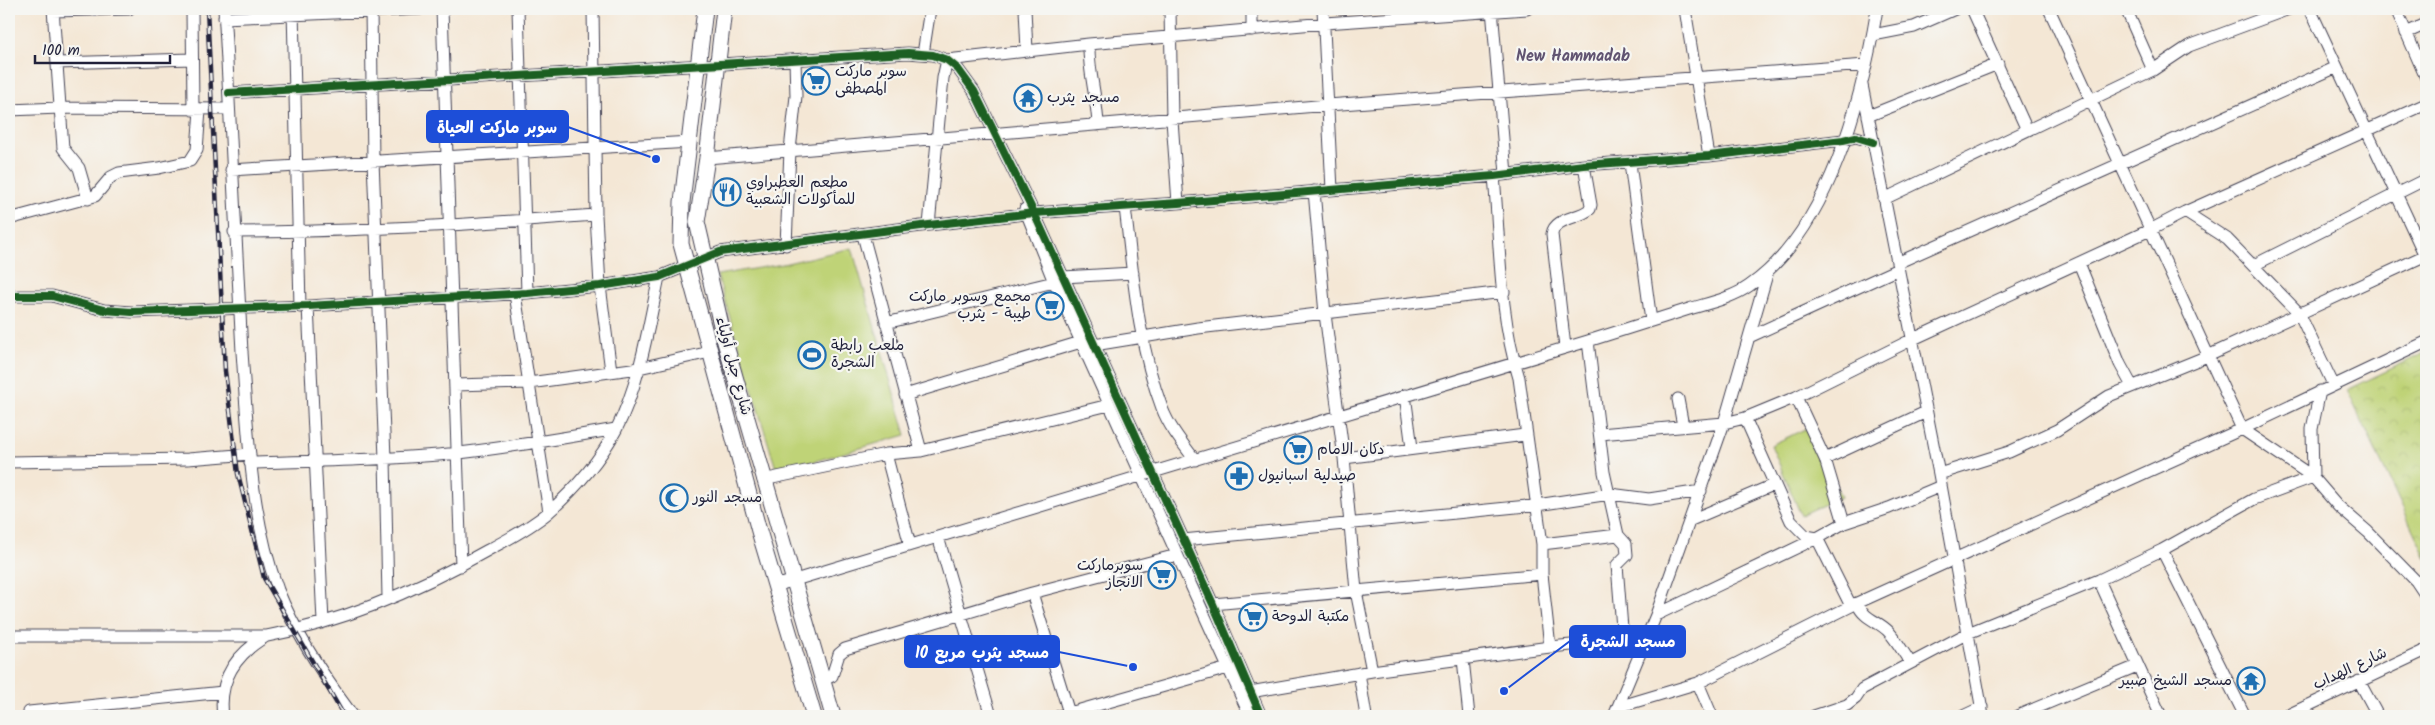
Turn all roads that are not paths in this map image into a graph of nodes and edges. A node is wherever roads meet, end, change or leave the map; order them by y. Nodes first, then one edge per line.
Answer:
1 (129, 9) edge
2 (192, 9) edge
3 (420, 9) edge
4 (442, 9) edge
5 (518, 9) edge
6 (593, 9) edge
7 (705, 9) edge
8 (724, 9) edge
9 (930, 9) edge
10 (1025, 9) edge
11 (1170, 9) edge
12 (1252, 9) edge
13 (1323, 9) edge
14 (1526, 9) edge
15 (1685, 9) edge
16 (1877, 9) edge
17 (1955, 9) edge
18 (1972, 9) edge
19 (2048, 9) edge
20 (2126, 9) edge
21 (2289, 9) edge
22 (2310, 9) edge
23 (2396, 9) edge
24 (53, 10) edge
25 (371, 10) edge
26 (1492, 10) edge
27 (293, 12) edge
28 (224, 13) edge
29 (1325, 23) junction
30 (2426, 24) edge
31 (1252, 30) junction
32 (2406, 33) junction
33 (1873, 35) junction
34 (1170, 37) junction
35 (1089, 44) junction
36 (1027, 51) junction
37 (923, 54) junction
38 (192, 59) junction
39 (795, 60) junction
40 (947, 60) junction
41 (57, 64) junction
42 (698, 64) junction
43 (719, 64) junction
44 (1998, 64) junction
45 (1866, 65) junction
46 (2337, 67) junction
47 (2153, 70) junction
48 (594, 72) junction
49 (521, 76) junction
50 (1697, 78) junction
51 (2426, 78) edge
52 (443, 80) junction
53 (1862, 83) junction
54 (372, 86) junction
55 (294, 90) junction
56 (1498, 92) junction
57 (229, 93) junction
58 (2092, 100) junction
59 (2426, 104) edge
60 (1328, 105) junction
61 (60, 108) junction
62 (229, 109) junction
63 (9, 110) edge
64 (196, 110) junction
65 (1868, 116) junction
66 (1172, 120) junction
67 (1098, 125) junction
68 (2027, 130) junction
69 (2367, 130) junction
70 (994, 134) junction
71 (937, 139) junction
72 (1843, 140) junction
73 (690, 142) junction
74 (1873, 142) junction
75 (596, 146) junction
76 (790, 150) junction
77 (522, 152) junction
78 (1709, 156) junction
79 (447, 158) junction
80 (707, 158) junction
81 (373, 161) junction
82 (2121, 162) junction
83 (1630, 163) junction
84 (1584, 165) junction
85 (296, 166) junction
86 (232, 170) junction
87 (1500, 175) junction
88 (2426, 179) edge
89 (1332, 190) junction
90 (1314, 191) junction
91 (2396, 194) junction
92 (88, 199) junction
93 (1884, 199) junction
94 (1178, 203) junction
95 (1125, 207) junction
96 (2185, 212) junction
97 (1030, 214) junction
98 (596, 215) junction
99 (9, 220) edge
100 (525, 220) junction
101 (929, 225) junction
102 (450, 226) junction
103 (376, 228) junction
104 (2152, 230) junction
105 (234, 232) junction
106 (297, 232) junction
107 (862, 235) junction
108 (786, 245) junction
109 (2426, 256) edge
110 (704, 257) junction
111 (2079, 263) junction
112 (2254, 265) junction
113 (1897, 266) junction
114 (687, 267) junction
115 (1768, 271) junction
116 (1133, 273) junction
117 (659, 277) junction
118 (1059, 280) junction
119 (600, 286) junction
120 (1504, 292) junction
121 (527, 293) junction
122 (515, 294) junction
123 (9, 296) edge
124 (452, 298) junction
125 (378, 302) junction
126 (304, 306) junction
127 (240, 308) junction
128 (2299, 313) junction
129 (1325, 314) junction
130 (1651, 321) junction
131 (886, 323) junction
132 (1749, 337) junction
133 (1144, 338) junction
134 (1911, 340) junction
135 (1588, 341) junction
136 (1081, 342) junction
137 (2426, 342) edge
138 (1094, 345) junction
139 (1565, 347) junction
140 (710, 352) junction
141 (2210, 355) junction
142 (1514, 362) junction
143 (639, 368) junction
144 (611, 371) junction
145 (528, 383) junction
146 (2333, 384) junction
147 (455, 385) junction
148 (2132, 386) junction
149 (2320, 390) junction
150 (905, 395) junction
151 (1405, 396) junction
152 (1796, 397) junction
153 (1678, 399) dead end
154 (1109, 405) junction
155 (1926, 412) junction
156 (1339, 415) junction
157 (1745, 418) junction
158 (1724, 423) junction
159 (1683, 426) junction
160 (616, 429) junction
161 (2242, 429) junction
162 (1600, 434) junction
163 (1525, 435) junction
164 (538, 442) junction
165 (1412, 448) junction
166 (921, 451) junction
167 (458, 453) junction
168 (886, 454) junction
169 (250, 458) junction
170 (385, 458) junction
171 (1344, 458) junction
172 (1825, 459) junction
173 (1195, 460) junction
174 (314, 461) junction
175 (9, 462) edge
176 (1939, 474) junction
177 (1148, 475) junction
178 (2313, 477) junction
179 (764, 480) junction
180 (1773, 485) junction
181 (1941, 486) junction
182 (1701, 491) junction
183 (1610, 494) junction
184 (1537, 506) junction
185 (549, 512) junction
186 (1691, 520) junction
187 (1350, 522) junction
188 (1844, 523) junction
189 (1618, 535) junction
190 (938, 537) junction
191 (1817, 538) junction
192 (1183, 540) junction
193 (1542, 544) junction
194 (910, 545) junction
195 (2162, 550) junction
196 (1177, 555) junction
197 (1955, 559) junction
198 (461, 566) junction
199 (1542, 574) junction
200 (2100, 580) junction
201 (795, 582) junction
202 (774, 586) junction
203 (1356, 591) junction
204 (1032, 593) junction
205 (2426, 596) edge
206 (388, 598) junction
207 (1213, 604) junction
208 (1854, 605) junction
209 (961, 614) junction
210 (1656, 615) junction
211 (323, 622) junction
212 (296, 631) junction
213 (1968, 633) junction
214 (9, 636) edge
215 (267, 636) junction
216 (1646, 638) junction
217 (1623, 641) junction
218 (1550, 647) junction
219 (2426, 650) edge
220 (1463, 659) junction
221 (1910, 662) junction
222 (2136, 666) junction
223 (1228, 668) junction
224 (1372, 671) junction
225 (1359, 673) junction
226 (823, 680) junction
227 (2359, 681) junction
228 (1698, 683) junction
229 (223, 692) junction
230 (1250, 692) junction
231 (1849, 711) edge
232 (29, 712) dead end
233 (1616, 712) edge
234 (1982, 712) edge
235 (1064, 715) edge
236 (223, 716) edge
237 (353, 716) edge
238 (814, 716) edge
239 (833, 716) edge
240 (991, 716) edge
241 (1250, 716) edge
242 (1261, 716) edge
243 (1366, 716) edge
244 (1470, 716) edge
245 (1712, 716) edge
246 (1814, 716) edge
247 (1963, 716) edge
248 (2017, 716) edge
249 (2161, 716) edge
250 (2245, 716) edge
251 (2286, 716) edge
252 (2378, 716) edge

1 - 24 street
2 - 38 street
3 - 25 street
4 - 52 street
5 - 49 street
6 - 48 street
7 - 42 main road, شارع جبل أولياء
8 - 43 main road, شارع جبل أولياء
9 - 37 street
10 - 36 street
11 - 34 street
12 - 31 street
13 - 29 street
14 - 26 street
15 - 50 street
16 - 33 street
17 - 33 street
18 - 44 street
19 - 58 street
20 - 47 street
21 - 47 street
22 - 46 street
23 - 32 street
24 - 41 street
25 - 27 street
25 - 54 street
26 - 29 street
26 - 56 street
27 - 28 street
27 - 55 street
28 - 57 street
29 - 31 street
29 - 60 street
30 - 32 street
31 - 34 street
32 - 51 street
33 - 45 street
34 - 35 street
34 - 66 street
35 - 36 street
35 - 67 street
36 - 40 street
37 - 39 street
37 - 40 street
38 - 41 street
38 - 64 street
39 - 43 street
39 - 76 street
40 - 70 street
40 - 71 street
41 - 61 street
42 - 43 street
42 - 48 street
42 - 73 main road, شارع جبل أولياء
43 - 80 main road, شارع جبل أولياء
44 - 65 street
44 - 68 street
45 - 50 street
45 - 53 street
46 - 69 street
46 - 82 street
47 - 58 street
48 - 49 street
48 - 75 street
49 - 52 street
49 - 77 street
50 - 56 street
50 - 78 street
52 - 54 street
52 - 79 street
53 - 65 street
53 - 72 street
54 - 55 street
54 - 81 street
55 - 57 street
55 - 85 street
56 - 60 street
56 - 87 street
57 - 62 street
58 - 68 street
58 - 82 street
59 - 69 street
60 - 66 street
60 - 89 street
61 - 63 street
61 - 64 street
61 - 92 street
62 - 64 street
62 - 86 street
64 - 92 street
65 - 74 street
66 - 67 street
66 - 94 street
67 - 70 street
68 - 93 street
69 - 91 street
69 - 96 street
70 - 71 street
70 - 97 street
71 - 76 street
71 - 101 street
72 - 74 street
72 - 78 street
72 - 115 street
73 - 75 street
73 - 114 main road, شارع جبل أولياء
74 - 93 street
75 - 77 street
75 - 98 street
76 - 80 street
76 - 108 street
77 - 79 street
77 - 100 street
78 - 83 street
79 - 81 street
79 - 102 street
80 - 110 main road, شارع جبل أولياء
81 - 85 street
81 - 103 street
82 - 104 street
82 - 113 street
83 - 84 street
83 - 130 street
84 - 87 street
84 - 139 street
85 - 86 street
85 - 106 street
86 - 105 street
87 - 89 street
87 - 120 street
88 - 91 street
89 - 90 street
90 - 94 street
90 - 129 street
91 - 109 street
91 - 112 street
92 - 99 street
93 - 113 street
94 - 95 street
95 - 97 street
95 - 116 street
96 - 104 street
96 - 112 street
97 - 101 street
97 - 118 street
98 - 100 street
98 - 119 street
100 - 102 street
100 - 121 street
101 - 107 street
102 - 103 street
102 - 124 street
103 - 106 street
103 - 125 street
104 - 111 street
104 - 141 street
105 - 106 street
105 - 127 street
106 - 126 street
107 - 108 street
107 - 131 street
108 - 110 street
109 - 128 street
110 - 114 street
110 - 179 main road, شارع جبل أولياء
111 - 134 street
111 - 148 street
112 - 128 street
113 - 132 street
113 - 134 street
114 - 117 street
114 - 140 main road, شارع جبل أولياء
115 - 130 street
115 - 132 street
116 - 118 street
116 - 133 street
117 - 119 street
117 - 143 street
118 - 131 street
118 - 136 street
118 - 138 street
119 - 121 street
119 - 144 street
120 - 129 street
120 - 142 street
121 - 122 street
122 - 124 street
122 - 145 street
123 - 127 street
124 - 125 street
124 - 147 street
125 - 126 street
125 - 170 street
126 - 127 street
126 - 174 street
127 - 169 street
128 - 141 street
128 - 146 street
129 - 133 street
129 - 156 street
130 - 135 street
131 - 150 street
132 - 158 street
133 - 138 street
133 - 173 street
134 - 152 street
134 - 155 street
135 - 139 street
135 - 162 street
136 - 150 street
136 - 154 street
137 - 146 street
138 - 177 street
139 - 142 street
140 - 143 street
140 - 202 main road, شارع جبل أولياء
141 - 148 street
141 - 161 street
142 - 151 street
142 - 163 street
143 - 144 street
143 - 160 street
144 - 145 street
145 - 147 street
145 - 164 street
146 - 149 street
147 - 167 street
148 - 176 street
149 - 161 street
149 - 178 street
150 - 166 street
151 - 156 street
151 - 165 street
152 - 157 street
152 - 172 street
153 - 159 street
154 - 166 street
154 - 177 street
155 - 172 street
155 - 176 street
156 - 171 street
156 - 173 street
157 - 158 street
157 - 180 street
158 - 159 street
158 - 182 street
159 - 162 street
160 - 164 street
160 - 185 street
161 - 178 street
161 - 197 street
162 - 183 street
163 - 165 street
163 - 184 street
164 - 167 street
164 - 185 street
165 - 171 street
166 - 168 street
167 - 170 street
167 - 198 street
168 - 179 street
168 - 194 street
169 - 174 street
169 - 175 street
169 - 212 street
170 - 174 street
170 - 206 street
171 - 187 street
172 - 188 street
173 - 177 street
174 - 211 street
176 - 181 street
177 - 190 street
177 - 192 street
177 - 196 street
178 - 195 street
178 - 205 street
179 - 201 main road, شارع جبل أولياء
180 - 186 street
180 - 191 street
181 - 188 street
181 - 197 street
182 - 183 street
182 - 186 street
183 - 184 street
183 - 189 street
184 - 187 street
184 - 193 street
185 - 198 street
186 - 210 street
187 - 192 street
187 - 203 street
188 - 191 street
189 - 193 street
189 - 217 street
190 - 194 street
190 - 209 street
191 - 208 street
191 - 210 street
192 - 207 street
193 - 199 street
194 - 201 street
195 - 200 street
195 - 250 street
196 - 204 street
196 - 223 street
197 - 208 street
197 - 213 street
198 - 206 street
199 - 203 street
199 - 218 street
200 - 213 street
200 - 222 street
201 - 202 street
201 - 226 main road, شارع جبل أولياء
202 - 238 main road, شارع جبل أولياء
203 - 207 street
203 - 224 street
204 - 209 street
204 - 235 street
206 - 211 street
207 - 230 street
208 - 221 street
208 - 228 street
209 - 226 street
209 - 240 street
210 - 216 street
211 - 212 street
212 - 215 street
212 - 237 street
213 - 221 street
213 - 234 street
214 - 215 street
215 - 229 street
216 - 217 street
216 - 233 street
217 - 218 street
218 - 220 street
219 - 227 street, شارع الهداب
220 - 224 street
220 - 244 street
221 - 231 street
222 - 248 street
222 - 249 street
223 - 235 street
223 - 241 street
224 - 225 street
225 - 230 street
225 - 243 street
226 - 239 main road, شارع جبل أولياء
227 - 251 street, شارع الهداب
227 - 252 street
228 - 233 street
228 - 245 street
229 - 232 street
229 - 236 street
230 - 242 street
231 - 246 street
234 - 247 street

